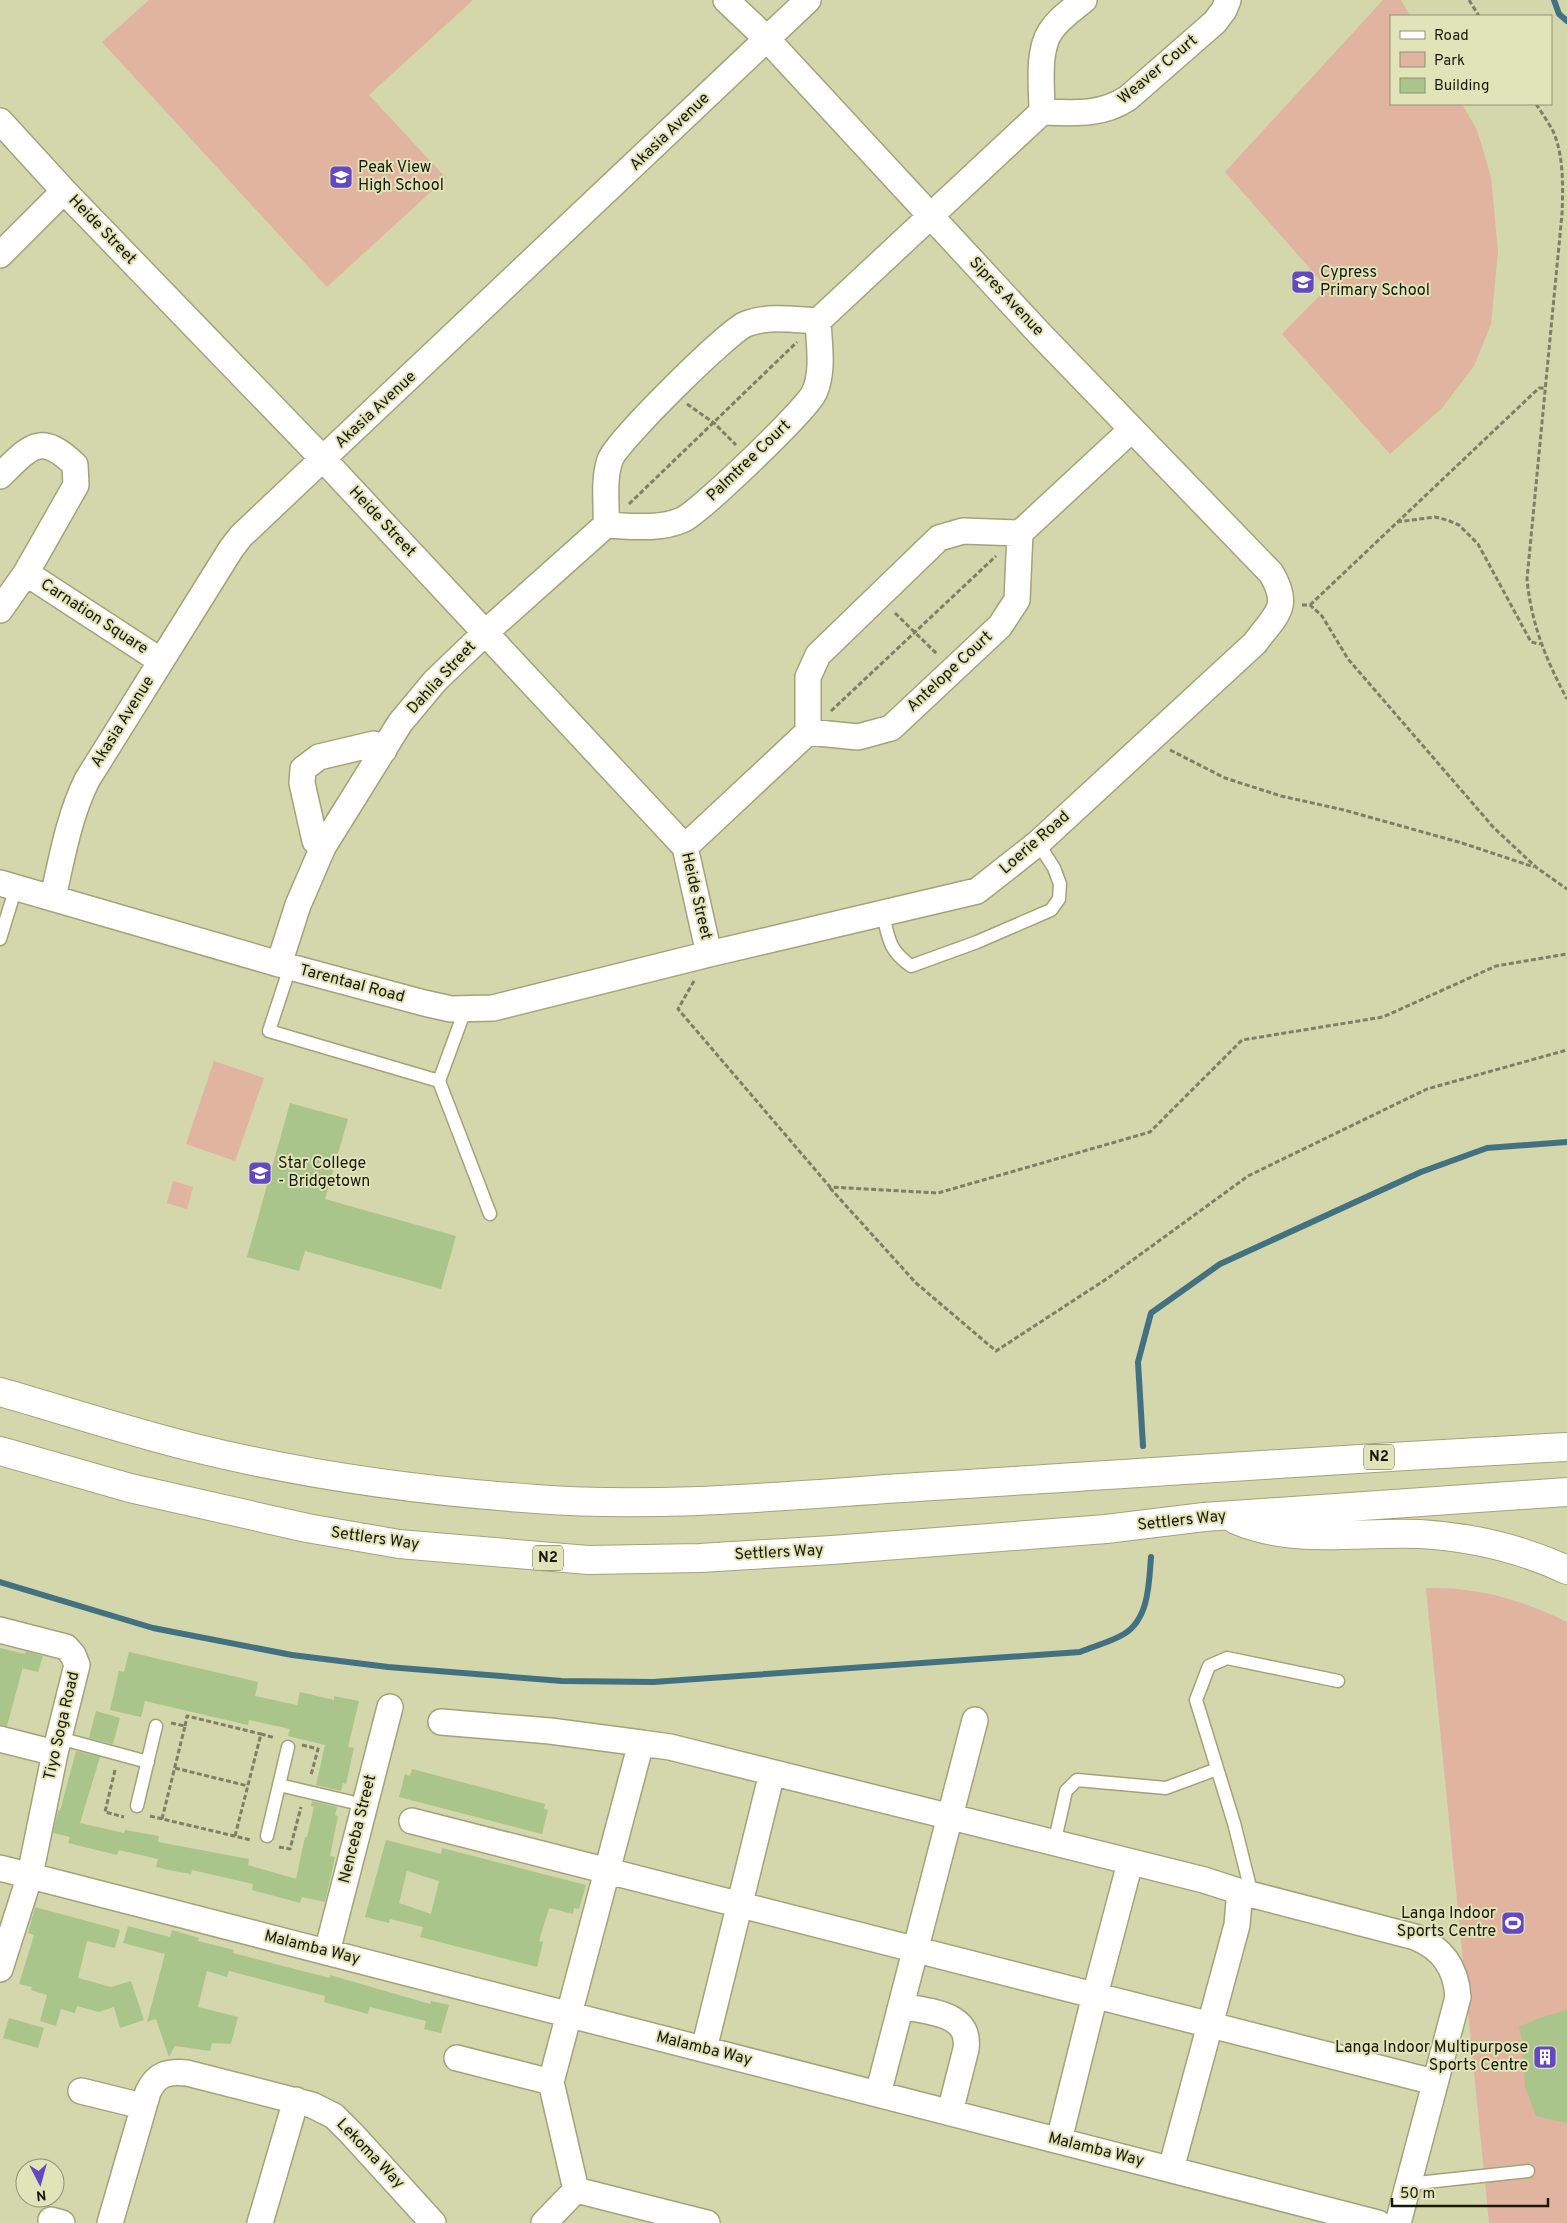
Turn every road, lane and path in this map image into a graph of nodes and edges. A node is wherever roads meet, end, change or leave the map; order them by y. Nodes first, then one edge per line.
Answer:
1 (726, 0) edge
2 (808, 0) edge
3 (1084, 0) edge
4 (1228, 0) edge
5 (1469, 0) edge
6 (1478, 15) edge
7 (766, 38) junction
8 (1537, 105) edge
9 (1042, 112) junction
10 (0, 121) edge
11 (64, 191) junction
12 (930, 216) junction
13 (0, 256) edge
14 (818, 321) junction
15 (1544, 388) junction
16 (670, 392) junction
17 (714, 423) junction
18 (1131, 430) junction
19 (324, 460) junction
20 (750, 460) junction
21 (0, 476) edge
22 (1397, 522) junction
23 (606, 525) junction
24 (1020, 533) junction
25 (26, 573) junction
26 (879, 596) junction
27 (1281, 602) junction
28 (1310, 605) junction
29 (0, 610) edge
30 (486, 632) junction
31 (914, 633) junction
32 (1540, 644) junction
33 (161, 661) junction
34 (954, 669) junction
35 (1567, 699) edge
36 (808, 732) junction
37 (1151, 739) junction
38 (384, 750) junction
39 (1038, 843) junction
40 (323, 847) junction
41 (685, 847) junction
42 (1537, 868) junction
43 (8, 885) edge
44 (1567, 889) edge
45 (52, 897) junction
46 (883, 915) junction
47 (0, 939) edge
48 (709, 954) junction
49 (1567, 954) edge
50 (284, 965) junction
51 (465, 1010) junction
52 (1567, 1050) edge
53 (439, 1081) junction
54 (830, 1187) junction
55 (490, 1214) dead end
56 (0, 1392) edge
57 (1567, 1447) edge
58 (0, 1451) edge
59 (1567, 1492) edge
60 (1215, 1517) junction
61 (1567, 1570) edge
62 (0, 1630) edge
63 (1338, 1682) dead end
64 (390, 1707) dead end
65 (975, 1720) dead end
66 (441, 1722) dead end
67 (161, 1724) joint
68 (185, 1726) junction
69 (261, 1734) dead end
70 (0, 1739) edge
71 (641, 1742) junction
72 (56, 1746) junction
73 (288, 1748) dead end
74 (148, 1762) junction
75 (116, 1765) dead end
76 (175, 1768) junction
77 (1217, 1769) junction
78 (772, 1773) junction
79 (279, 1785) junction
80 (248, 1786) dead end
81 (364, 1806) junction
82 (301, 1807) dead end
83 (137, 1812) junction
84 (950, 1818) junction
85 (162, 1819) junction
86 (412, 1821) dead end
87 (266, 1841) junction
88 (1054, 1844) junction
89 (1130, 1862) junction
90 (0, 1868) edge
91 (607, 1871) junction
92 (30, 1875) junction
93 (1245, 1893) junction
94 (741, 1905) junction
95 (915, 1950) junction
96 (327, 1952) junction
97 (0, 1969) edge
98 (1094, 1995) junction
99 (901, 2006) junction
100 (568, 2014) junction
101 (1212, 2024) junction
102 (704, 2049) junction
103 (457, 2058) dead end
104 (551, 2082) junction
105 (1434, 2082) junction
106 (81, 2091) dead end
107 (878, 2094) junction
108 (296, 2100) junction
109 (142, 2106) junction
110 (950, 2112) junction
111 (1059, 2140) junction
112 (1171, 2170) junction
113 (1528, 2171) dead end
114 (1408, 2184) junction
115 (576, 2190) junction
116 (110, 2223) edge
117 (260, 2223) edge
118 (433, 2223) edge
119 (544, 2223) edge
120 (707, 2223) edge
121 (1378, 2223) edge
122 (1398, 2223) edge

1 - 7 street, Sipres Avenue
2 - 7 street, Akasia Avenue
3 - 9 street
4 - 9 street, Weaver Court
5 - 6 path
7 - 12 street, Sipres Avenue
7 - 19 street, Akasia Avenue
8 - 15 path
9 - 12 street
10 - 11 street, Heide Street
11 - 13 street
11 - 19 street, Heide Street
12 - 14 street
12 - 18 street, Sipres Avenue
14 - 16 street
14 - 17 path
14 - 20 street, Palmtree Court
15 - 22 path
15 - 32 path
16 - 17 path
16 - 23 street
17 - 20 path
17 - 23 path
18 - 24 street
18 - 27 street, Sipres Avenue
19 - 30 street, Heide Street
19 - 33 street, Akasia Avenue
20 - 23 street, Palmtree Court
21 - 25 street, Carnation Square
22 - 28 path
22 - 32 path
23 - 30 street
24 - 26 street
24 - 31 path
24 - 34 street, Antelope Court
25 - 29 street, Carnation Square
25 - 33 street, Carnation Square
26 - 31 path
26 - 36 street
27 - 28 path
27 - 37 street, Loerie Road
28 - 42 path
30 - 38 street, Dahlia Street
30 - 41 street, Heide Street
31 - 34 path
31 - 36 path
32 - 35 path
33 - 45 street, Akasia Avenue
34 - 36 street, Antelope Court
36 - 41 street
37 - 39 street, Loerie Road
37 - 42 path
38 - 40 street, Dahlia Street
38 - 40 street
39 - 46 street, Loerie Road
39 - 46 lane
40 - 50 street, Dahlia Street
41 - 48 street, Heide Street
42 - 44 path
43 - 45 street, Tarentaal Road
43 - 47 lane
45 - 50 street, Tarentaal Road
46 - 48 street, Loerie Road
48 - 51 street, Tarentaal Road
48 - 54 path
49 - 54 path
50 - 51 street, Tarentaal Road
50 - 53 lane
51 - 53 lane
52 - 54 path
53 - 55 lane
56 - 57 highway, N2
58 - 60 highway, Settlers Way / N2
59 - 60 highway, Settlers Way / N2
60 - 61 highway
62 - 72 street, Tiyo Soga Road
63 - 77 lane
64 - 81 street, Nenceba Street
65 - 84 street
66 - 71 street
67 - 68 path
67 - 74 lane
68 - 69 path
68 - 76 path
70 - 72 street
71 - 78 street
71 - 91 street
72 - 74 lane
72 - 92 street, Tiyo Soga Road
73 - 79 lane
74 - 83 lane
75 - 83 path
76 - 80 path
76 - 85 path
77 - 88 lane
77 - 93 lane
78 - 84 street
78 - 94 street
79 - 81 lane
79 - 87 lane
81 - 96 street, Nenceba Street
82 - 87 path
83 - 85 path
84 - 88 street
84 - 95 street
85 - 87 path
86 - 91 street
88 - 89 street
89 - 93 street
89 - 98 street
90 - 92 street, Malamba Way
91 - 94 street
91 - 100 street
92 - 96 street, Malamba Way
92 - 97 street, Tiyo Soga Road
93 - 101 street
93 - 105 street
94 - 95 street
94 - 102 street
95 - 98 street
95 - 99 street
96 - 100 street, Malamba Way
98 - 101 street
98 - 111 street
99 - 107 street
99 - 110 street
100 - 102 street, Malamba Way
100 - 104 street
101 - 105 street
101 - 112 street
102 - 107 street, Malamba Way
103 - 104 street
104 - 115 street
105 - 114 street
106 - 109 street
107 - 110 street, Malamba Way
108 - 109 street, Lekoma Way
108 - 117 street
108 - 118 street, Lekoma Way
109 - 116 street, Lekoma Way
110 - 111 street, Malamba Way
111 - 112 street, Malamba Way
112 - 121 street, Malamba Way
113 - 114 lane
114 - 122 street
115 - 119 street
115 - 120 street

